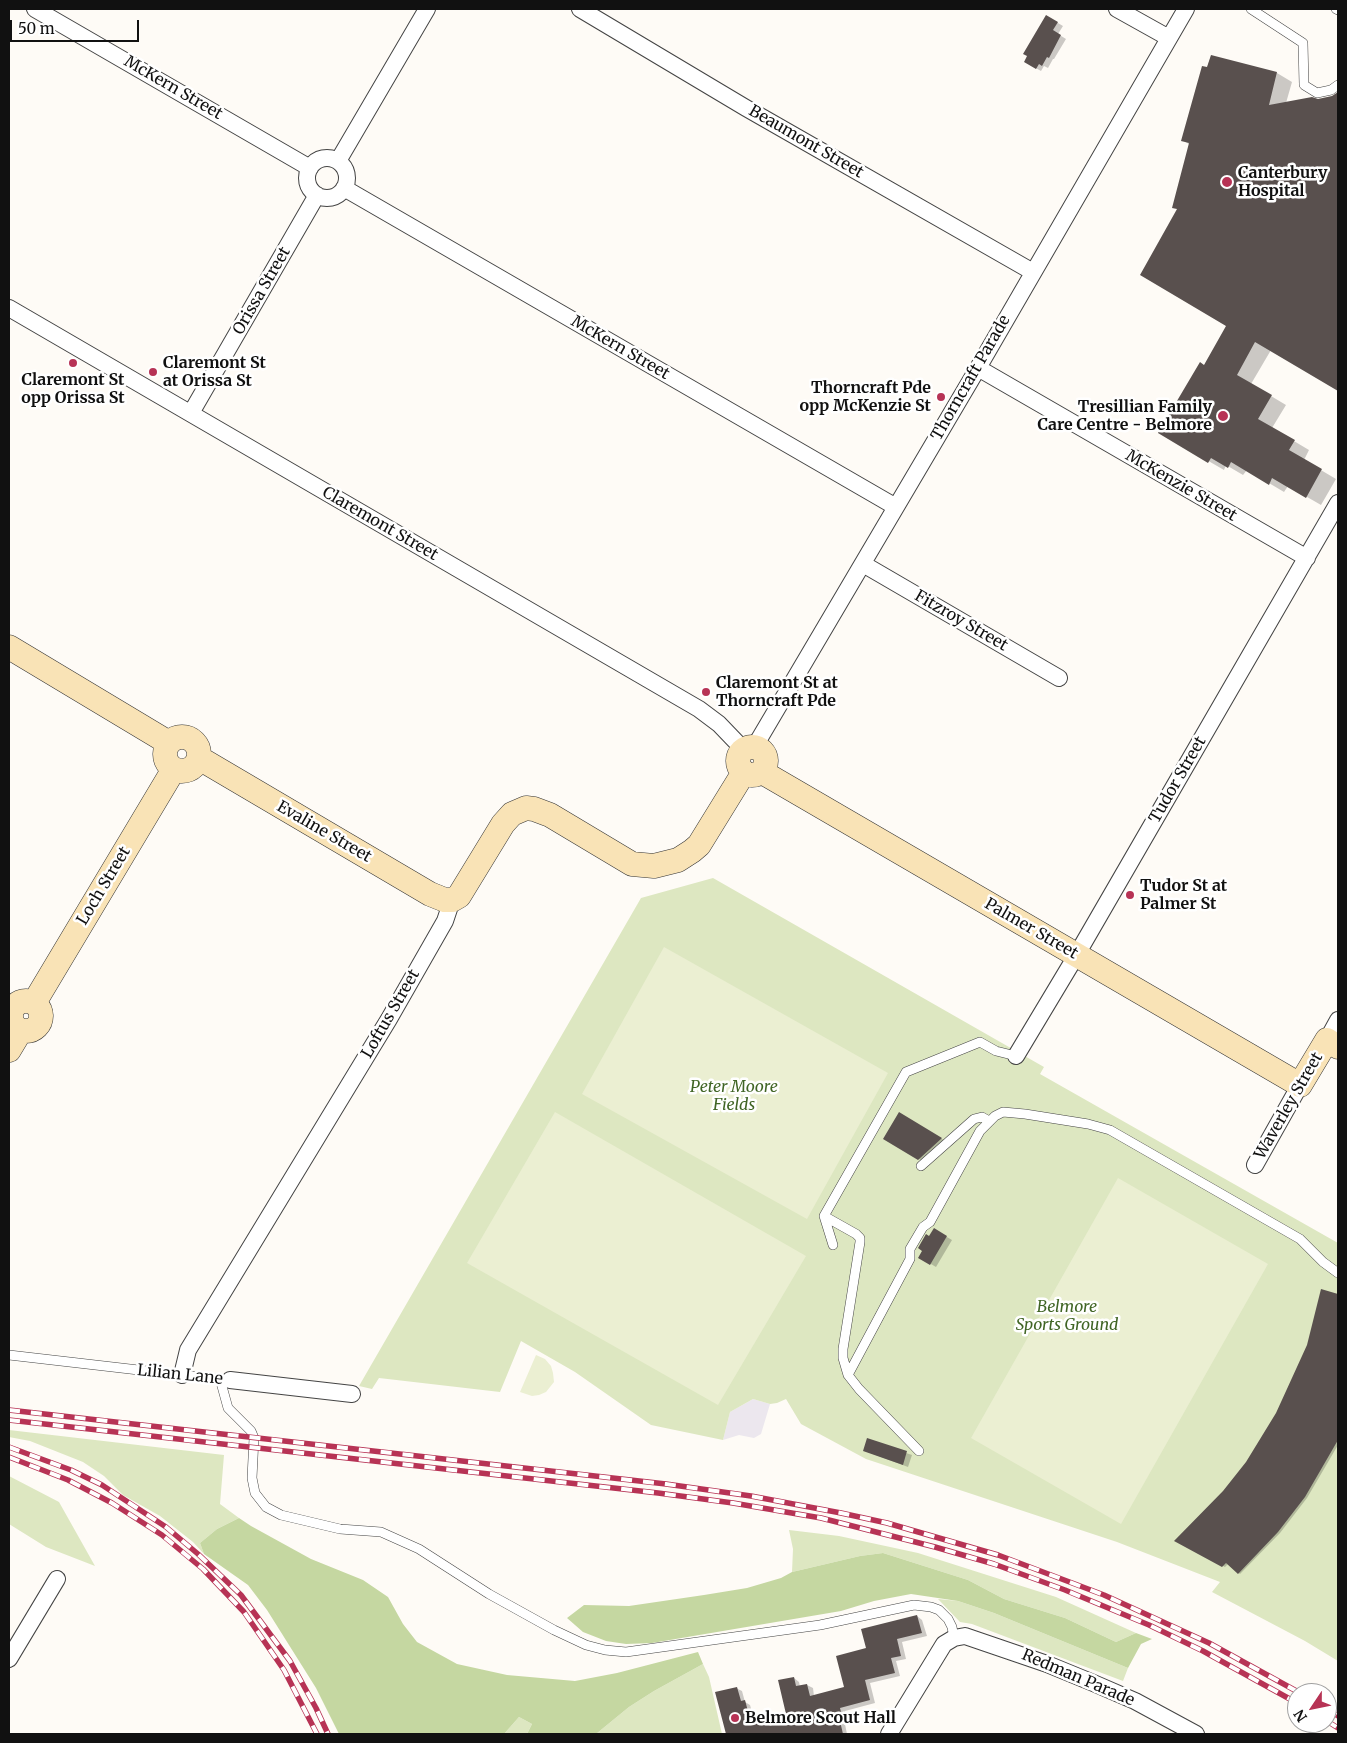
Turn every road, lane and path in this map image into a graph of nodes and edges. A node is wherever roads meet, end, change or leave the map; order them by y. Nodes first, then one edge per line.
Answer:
1 (35, 9) edge
2 (427, 9) edge
3 (580, 9) edge
4 (1117, 9) edge
5 (1186, 9) edge
6 (1251, 9) edge
7 (1168, 38) junction
8 (1338, 85) edge
9 (338, 161) junction
10 (310, 168) junction
11 (344, 188) junction
12 (317, 195) junction
13 (1033, 272) junction
14 (9, 308) edge
15 (978, 368) junction
16 (191, 413) junction
17 (1338, 503) edge
18 (896, 507) junction
19 (1307, 558) junction
20 (863, 564) junction
21 (9, 647) edge
22 (1059, 678) dead end
23 (169, 743) junction
24 (749, 748) junction
25 (198, 758) junction
26 (174, 769) junction
27 (753, 772) junction
28 (452, 900) junction
29 (1076, 956) junction
30 (19, 1012) edge
31 (1334, 1035) edge
32 (9, 1050) edge
33 (1016, 1056) joint
34 (1300, 1085) junction
35 (989, 1121) junction
36 (922, 1166) dead end
37 (1255, 1166) dead end
38 (824, 1216) junction
39 (833, 1245) dead end
40 (1338, 1273) edge
41 (9, 1355) edge
42 (848, 1375) junction
43 (182, 1376) junction
44 (225, 1380) junction
45 (352, 1394) dead end
46 (919, 1452) dead end
47 (56, 1579) dead end
48 (954, 1638) junction
49 (9, 1659) edge
50 (889, 1734) edge
51 (1196, 1734) edge

1 - 10 street, McKern Street
2 - 9 street
3 - 13 street, Beaumont Street
4 - 7 street
5 - 7 street, Thorncraft Parade
6 - 8 lane
7 - 13 street, Thorncraft Parade
9 - 10 street
9 - 11 street
10 - 12 street
11 - 12 street
11 - 18 street, McKern Street
12 - 16 street, Orissa Street
13 - 15 street, Thorncraft Parade
14 - 16 street, Claremont Street
15 - 18 street, Thorncraft Parade
15 - 19 street, McKenzie Street
16 - 24 street, Claremont Street
17 - 19 street, Tudor Street
18 - 20 street, Thorncraft Parade
19 - 29 street, Tudor Street
20 - 22 street, Fitzroy Street
20 - 24 street, Thorncraft Parade
21 - 23 street
23 - 25 street
23 - 26 street
24 - 27 street
25 - 26 street
25 - 28 street, Evaline Street
26 - 30 street, Loch Street
27 - 28 street, Loftus Street
27 - 29 street, Palmer Street
28 - 43 street, Loftus Street
29 - 33 street, Tudor Street
29 - 34 street, Palmer Street
30 - 32 street, Loch Street
31 - 34 street, Waverley Street
33 - 38 lane
34 - 37 street, Waverley Street
35 - 36 lane
35 - 40 lane
35 - 42 lane
38 - 39 lane
38 - 42 lane
41 - 43 lane, Lilian Lane
42 - 46 lane
43 - 44 lane, Lilian Lane
44 - 45 street, Lilian Lane
44 - 48 lane
47 - 49 street
48 - 50 street
48 - 51 street, Redman Parade

